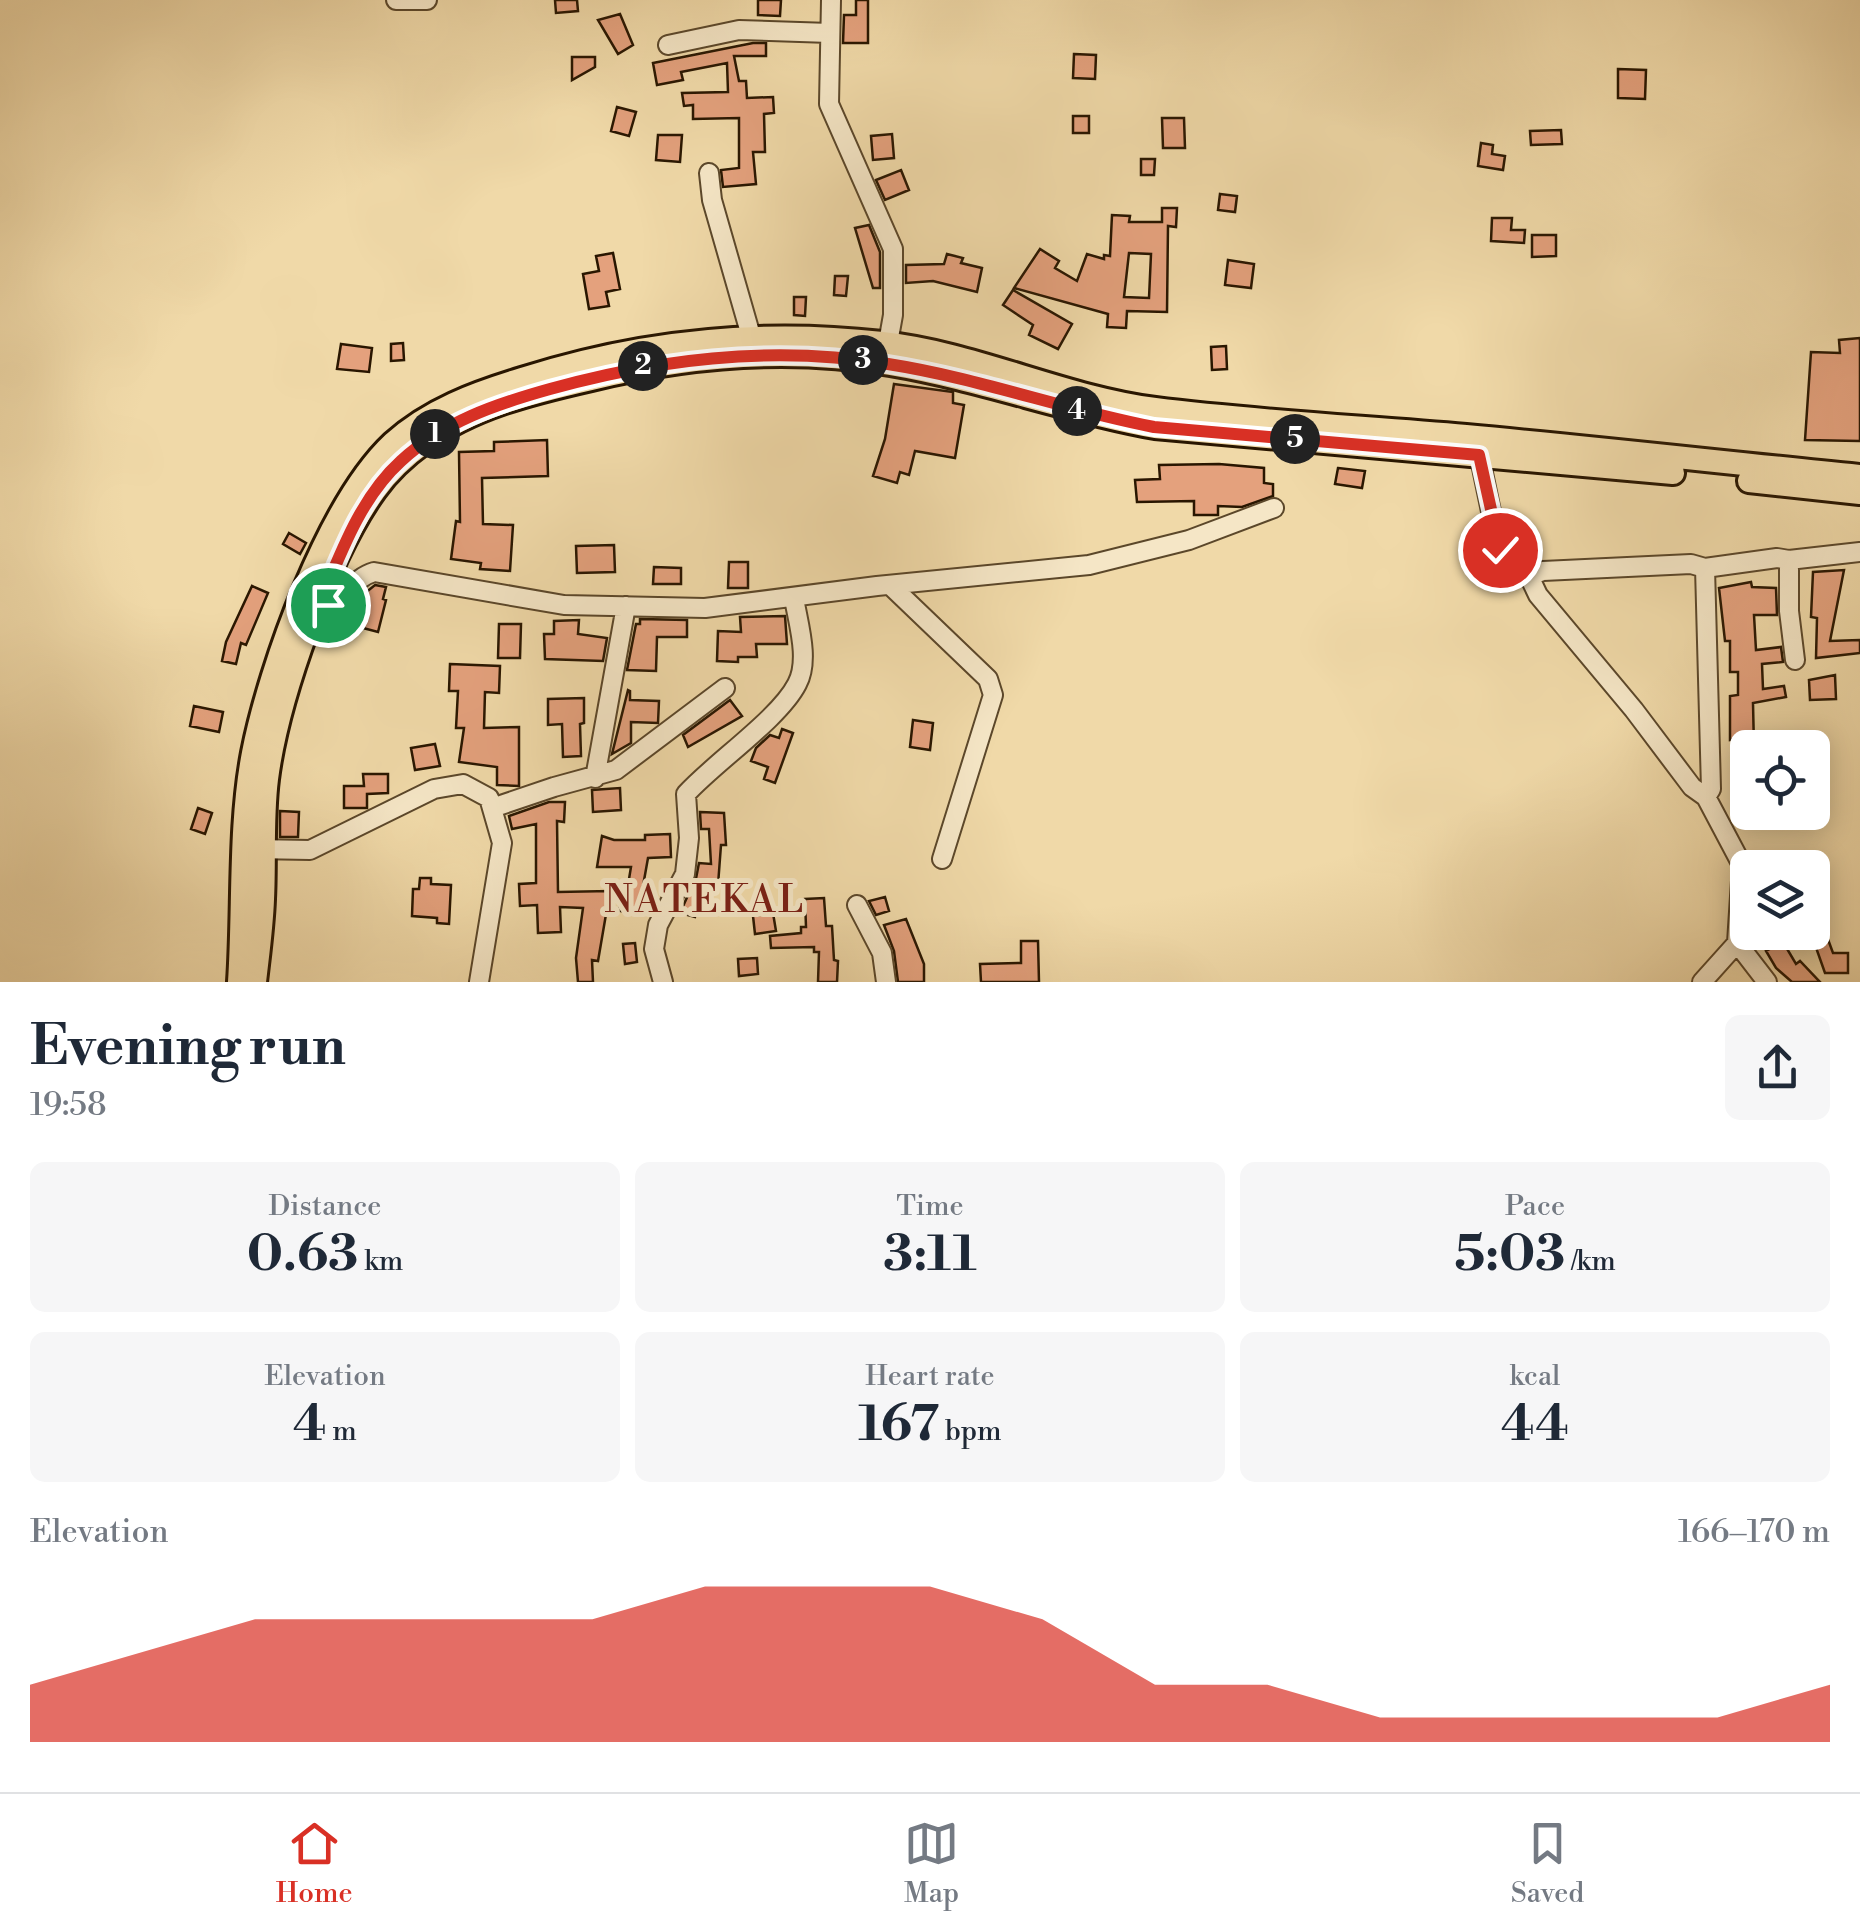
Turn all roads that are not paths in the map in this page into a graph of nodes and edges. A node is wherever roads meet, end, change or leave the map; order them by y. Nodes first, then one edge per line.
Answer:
1 (396, 0) edge
2 (427, 0) edge
3 (831, 0) edge
4 (830, 33) junction
5 (668, 46) dead end
6 (709, 173) dead end
7 (751, 336) junction
8 (882, 353) junction
9 (1477, 446) junction
10 (1860, 476) edge
11 (1860, 493) edge
12 (1274, 508) dead end
13 (1860, 552) edge
14 (1789, 560) junction
15 (1705, 568) junction
16 (1529, 576) junction
17 (890, 584) junction
18 (794, 598) junction
19 (310, 602) junction
20 (626, 606) junction
21 (1794, 660) dead end
22 (725, 688) dead end
23 (596, 778) junction
24 (1706, 798) junction
25 (492, 808) junction
26 (254, 849) junction
27 (1734, 850) edge
28 (942, 859) dead end
29 (856, 906) dead end
30 (1731, 950) edge
31 (1742, 950) edge
32 (238, 982) edge
33 (255, 982) edge
34 (480, 982) edge
35 (664, 982) edge
36 (886, 982) edge
37 (1702, 982) edge
38 (1766, 982) edge

1 - 2 street
3 - 4 street
4 - 5 street
4 - 8 street
6 - 7 street
7 - 8 main road
7 - 19 main road
8 - 9 main road
8 - 19 main road
9 - 10 main road
9 - 11 main road
9 - 16 street
12 - 17 street
13 - 14 street
14 - 15 street
14 - 21 street
15 - 16 street
15 - 24 street
16 - 24 street
17 - 18 street
17 - 28 street
18 - 20 street
18 - 35 street
19 - 20 street
19 - 26 main road
20 - 23 street
22 - 23 street
23 - 25 street
24 - 27 street
25 - 26 street
25 - 34 street
26 - 32 main road
26 - 33 main road
29 - 36 street
30 - 37 street
31 - 38 street

